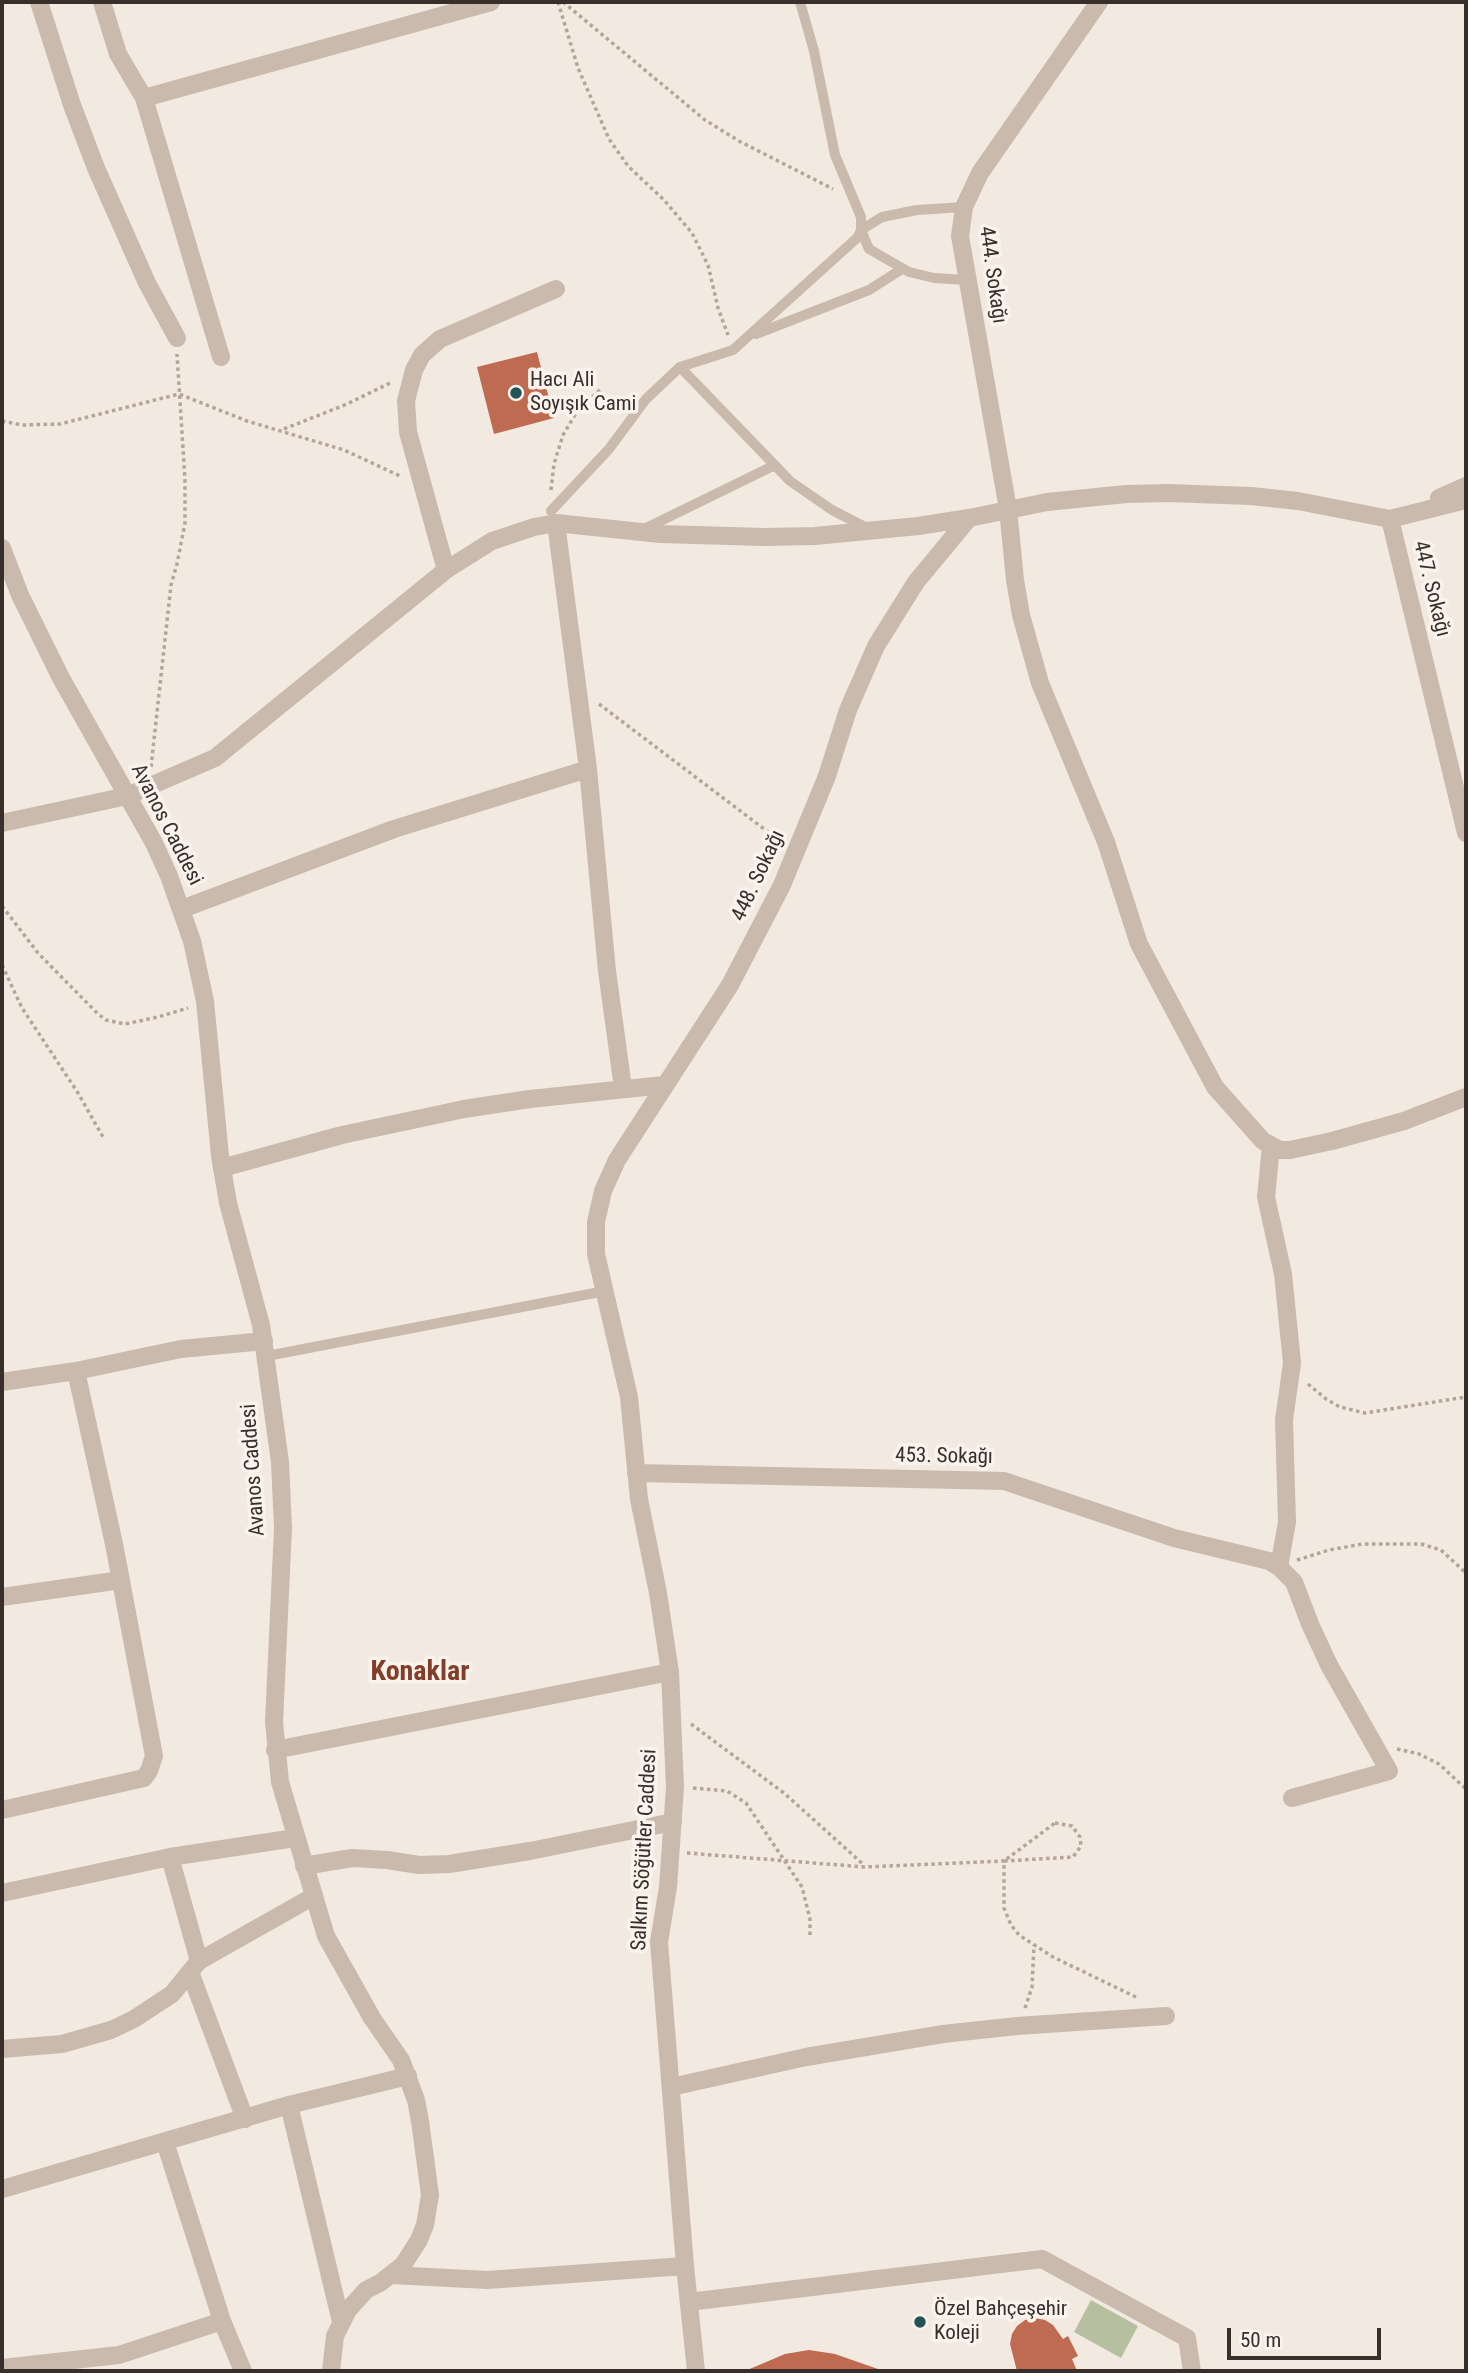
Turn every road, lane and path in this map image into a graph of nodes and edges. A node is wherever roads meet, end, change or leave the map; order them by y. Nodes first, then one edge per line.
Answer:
1 (39, 2) edge
2 (102, 2) edge
3 (491, 2) edge
4 (560, 2) edge
5 (800, 2) edge
6 (1100, 2) edge
7 (144, 98) junction
8 (854, 200) junction
9 (964, 206) junction
10 (861, 230) junction
11 (902, 269) junction
12 (967, 280) junction
13 (556, 289) dead end
14 (750, 336) junction
15 (177, 338) joint
16 (733, 350) junction
17 (221, 357) dead end
18 (680, 367) junction
19 (414, 370) junction
20 (601, 390) dead end
21 (179, 394) junction
22 (2, 421) edge
23 (282, 430) junction
24 (773, 466) junction
25 (1466, 486) edge
26 (425, 494) junction
27 (1466, 500) edge
28 (1008, 509) junction
29 (554, 517) junction
30 (970, 518) junction
31 (1390, 519) junction
32 (873, 531) junction
33 (638, 532) junction
34 (2, 548) edge
35 (446, 570) junction
36 (578, 688) junction
37 (589, 769) junction
38 (149, 787) junction
39 (127, 796) junction
40 (2, 823) edge
41 (1466, 833) edge
42 (796, 853) junction
43 (2, 906) edge
44 (182, 909) junction
45 (2, 965) edge
46 (205, 1001) junction
47 (664, 1085) junction
48 (623, 1088) junction
49 (1466, 1097) edge
50 (103, 1137) dead end
51 (1271, 1146) junction
52 (222, 1168) junction
53 (596, 1254) joint
54 (604, 1291) junction
55 (265, 1349) junction
56 (1292, 1363) junction
57 (76, 1371) junction
58 (2, 1382) edge
59 (1466, 1397) edge
60 (636, 1473) junction
61 (1279, 1567) junction
62 (1466, 1573) edge
63 (121, 1580) junction
64 (2, 1597) edge
65 (670, 1672) junction
66 (673, 1712) junction
67 (1375, 1749) junction
68 (275, 1750) junction
69 (675, 1787) junction
70 (1466, 1788) edge
71 (1292, 1798) dead end
72 (2, 1810) edge
73 (673, 1822) junction
74 (295, 1838) junction
75 (671, 1852) junction
76 (170, 1857) junction
77 (782, 1859) junction
78 (1004, 1861) junction
79 (304, 1866) junction
80 (865, 1867) junction
81 (2, 1893) edge
82 (314, 1896) junction
83 (810, 1935) dead end
84 (1034, 1945) junction
85 (195, 1966) junction
86 (1166, 2016) joint
87 (1017, 2026) junction
88 (2, 2049) edge
89 (408, 2076) junction
90 (670, 2087) junction
91 (289, 2105) junction
92 (245, 2119) junction
93 (165, 2142) junction
94 (2, 2189) edge
95 (685, 2266) junction
96 (392, 2275) junction
97 (689, 2302) junction
98 (222, 2321) junction
99 (341, 2322) junction
100 (2, 2368) edge
101 (243, 2371) edge
102 (331, 2371) edge
103 (696, 2371) edge
104 (1192, 2371) edge

1 - 15 street
2 - 7 street
3 - 7 street
4 - 8 path
4 - 16 path
5 - 8 lane
6 - 9 street, 444. Sokağı
7 - 17 street
8 - 10 lane
9 - 10 lane
9 - 12 street, 444. Sokağı
10 - 11 lane
10 - 14 lane
11 - 12 lane
11 - 14 lane
12 - 28 street, 444. Sokağı
13 - 19 street
14 - 16 lane
15 - 21 path
16 - 18 lane
18 - 24 lane
18 - 29 lane
19 - 23 path
19 - 26 street
20 - 29 path
21 - 22 path
21 - 23 path
21 - 38 path
23 - 26 path
24 - 32 lane
24 - 33 lane
25 - 31 street
26 - 35 street
27 - 31 street
28 - 30 street
28 - 31 street
28 - 51 street, 444. Sokağı
29 - 33 street
29 - 35 street
29 - 36 street
30 - 32 street
30 - 42 street, 448. Sokağı
31 - 41 street, 447. Sokağı
32 - 33 street
34 - 39 street, Avanos Caddesi
35 - 38 street
36 - 37 street
36 - 42 path
37 - 44 street
37 - 48 street
38 - 39 street
39 - 40 street
39 - 44 street, Avanos Caddesi
42 - 47 street, 448. Sokağı
43 - 46 path
44 - 46 street, Avanos Caddesi
45 - 50 path
46 - 52 street, Avanos Caddesi
47 - 48 street
47 - 53 street, 448. Sokağı
48 - 52 street
49 - 51 street
51 - 56 street
52 - 55 street, Avanos Caddesi
53 - 54 street, Salkım Söğütler Caddesi
54 - 55 lane
54 - 60 street, Salkım Söğütler Caddesi
55 - 57 street
55 - 68 street, Avanos Caddesi
56 - 59 path
56 - 61 street
57 - 58 street
57 - 63 street
60 - 61 street, 453. Sokağı
60 - 65 street, Salkım Söğütler Caddesi
61 - 62 path
61 - 67 street
63 - 64 street
63 - 72 street
65 - 66 street, Salkım Söğütler Caddesi
65 - 68 street
66 - 69 street, Salkım Söğütler Caddesi
66 - 80 path
67 - 70 path
67 - 71 street
68 - 74 street, Avanos Caddesi
69 - 73 street, Salkım Söğütler Caddesi
69 - 77 path
73 - 75 street, Salkım Söğütler Caddesi
73 - 79 street
74 - 76 street
74 - 79 street, Avanos Caddesi
75 - 77 path
75 - 90 street, Salkım Söğütler Caddesi
76 - 81 street
76 - 85 street
77 - 80 path
77 - 83 path
78 - 78 path
78 - 80 path
78 - 84 path
79 - 82 street, Avanos Caddesi
82 - 85 street
82 - 89 street, Avanos Caddesi
84 - 86 path
84 - 87 path
85 - 88 street
85 - 92 street
86 - 87 street
87 - 90 street
89 - 91 street
89 - 96 street, Avanos Caddesi
90 - 95 street, Salkım Söğütler Caddesi
91 - 92 street
91 - 99 street
92 - 93 street
93 - 94 street
93 - 98 street
95 - 96 street
95 - 97 street, Salkım Söğütler Caddesi
96 - 99 street, Avanos Caddesi
97 - 103 street, Salkım Söğütler Caddesi
97 - 104 street
98 - 100 street
98 - 101 street
99 - 102 street, Avanos Caddesi

